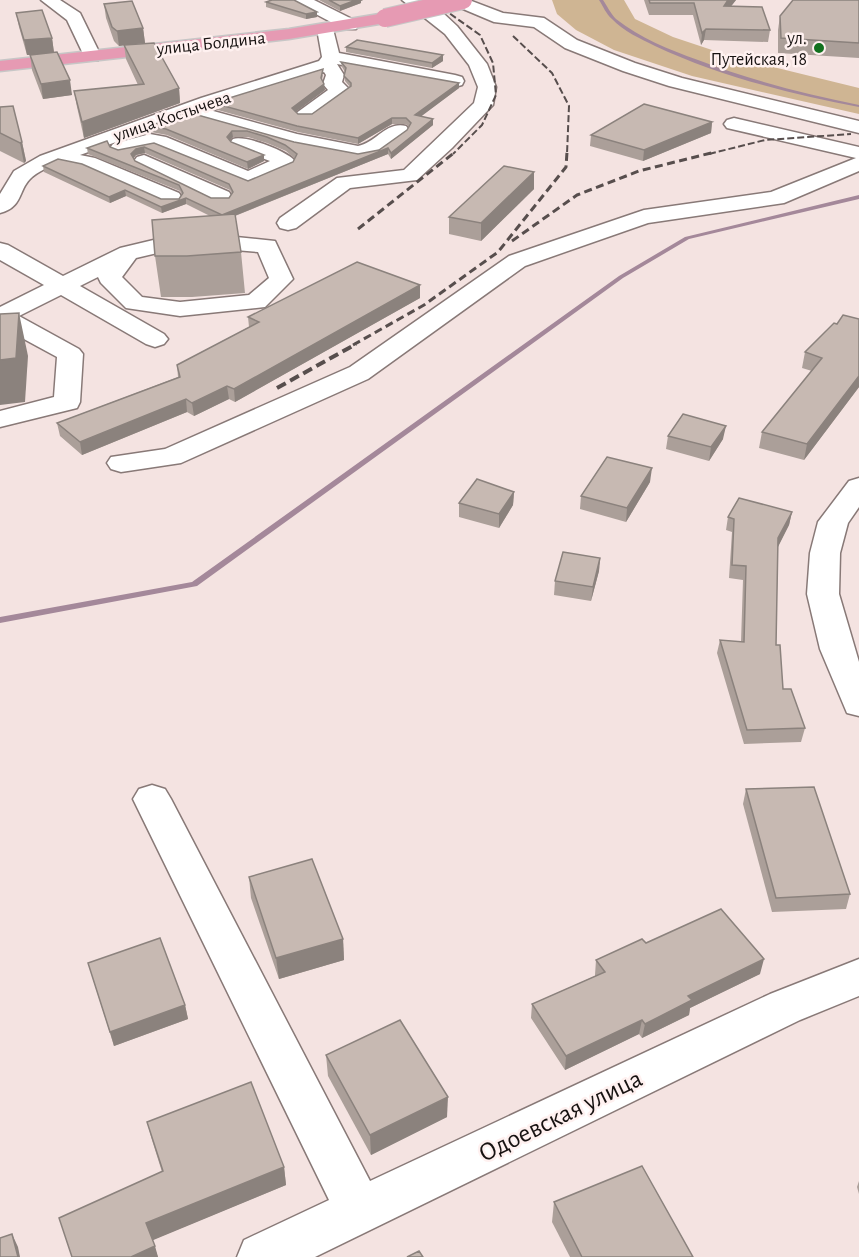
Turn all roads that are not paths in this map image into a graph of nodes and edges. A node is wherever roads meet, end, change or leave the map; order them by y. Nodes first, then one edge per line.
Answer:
1 (49, 0) edge
2 (301, 0) edge
3 (410, 0) edge
4 (525, 1) edge
5 (463, 2) edge
6 (538, 22) junction
7 (350, 25) junction
8 (326, 29) junction
9 (92, 56) junction
10 (329, 60) junction
11 (0, 66) edge
12 (455, 81) edge
13 (188, 110) junction
14 (305, 114) edge
15 (734, 124) dead end
16 (859, 127) edge
17 (399, 130) dead end
18 (240, 143) edge
19 (108, 144) junction
20 (859, 153) edge
21 (58, 155) junction
22 (859, 164) edge
23 (221, 197) edge
24 (171, 198) edge
25 (0, 206) edge
26 (288, 223) dead end
27 (0, 250) edge
28 (128, 253) junction
29 (63, 286) junction
30 (1, 316) edge
31 (155, 339) dead end
32 (0, 419) edge
33 (121, 463) dead end
34 (859, 487) edge
35 (859, 704) edge
36 (152, 799) dead end
37 (859, 977) edge
38 (360, 1211) junction
39 (262, 1257) edge

1 - 9 street
2 - 7 street
3 - 26 street
4 - 6 street
5 - 6 street
5 - 7 main road, улица Болдина, bridge
6 - 16 street
7 - 8 main road, улица Болдина
8 - 9 main road, улица Болдина
8 - 10 street
9 - 11 main road, улица Болдина
10 - 12 street
10 - 13 street, улица Костычева
10 - 14 street
13 - 17 street
13 - 19 street, улица Костычева
15 - 20 street
18 - 19 street
19 - 21 street, улица Костычева
19 - 23 street
21 - 24 street
21 - 25 street, улица Костычева
22 - 33 street
27 - 29 street
28 - 28 street
28 - 29 street
29 - 30 street
29 - 31 street
30 - 32 street
34 - 35 street
36 - 38 street
37 - 38 street, Одоевская улица
38 - 39 street, Одоевская улица

